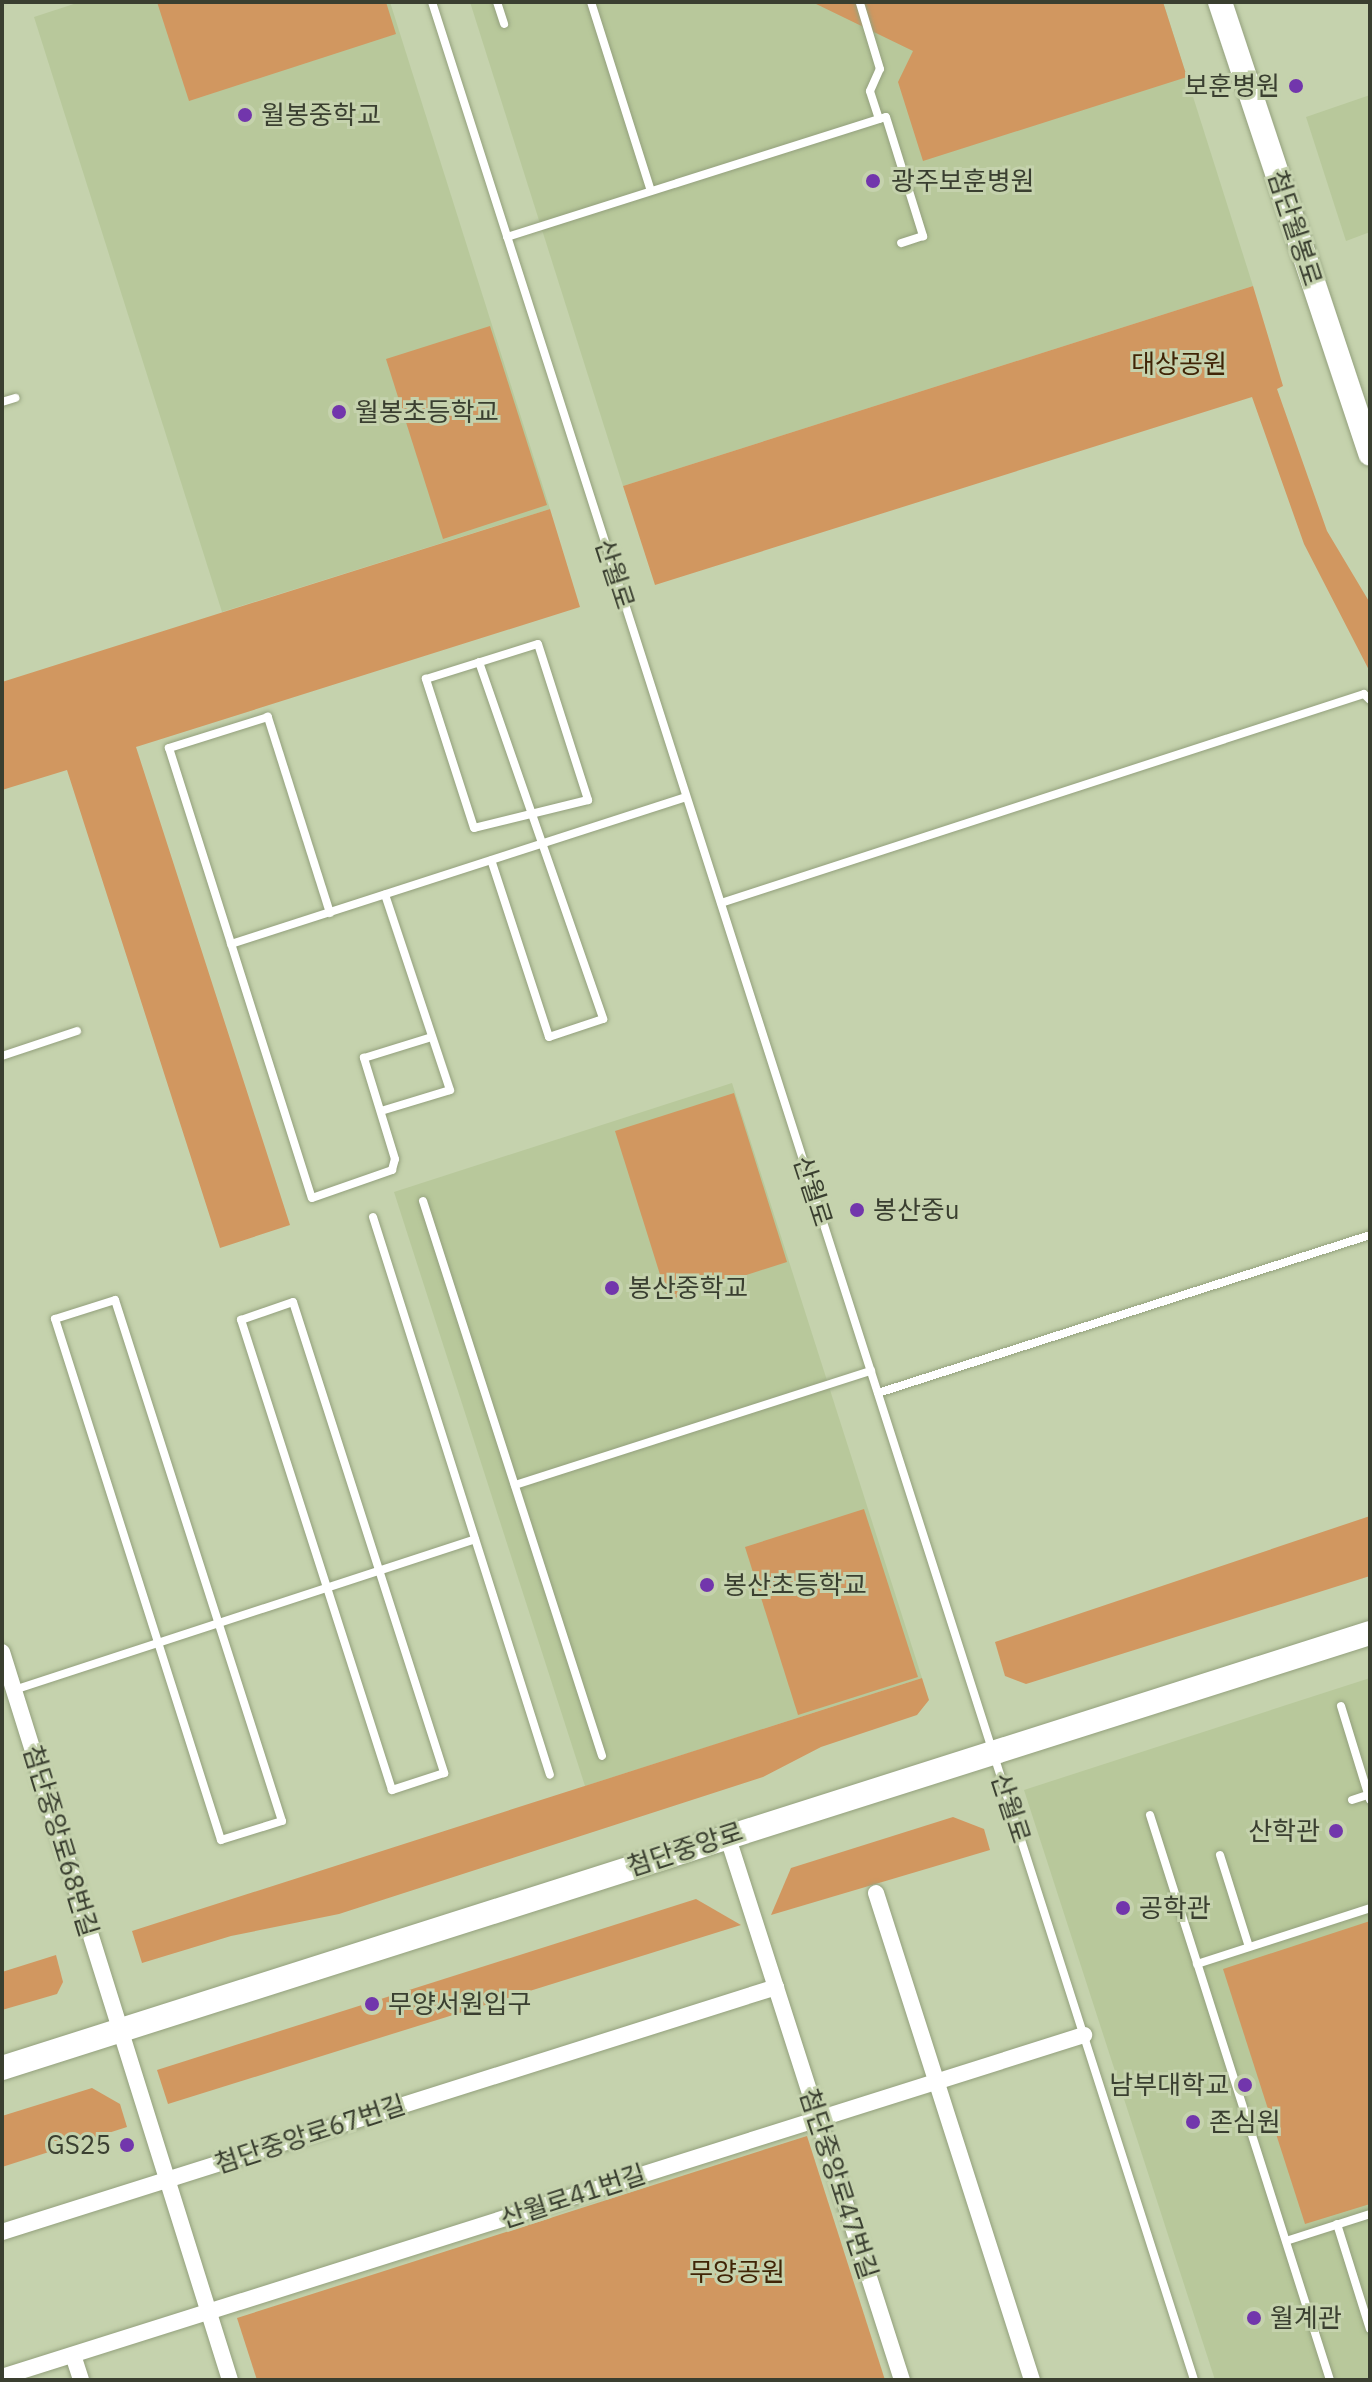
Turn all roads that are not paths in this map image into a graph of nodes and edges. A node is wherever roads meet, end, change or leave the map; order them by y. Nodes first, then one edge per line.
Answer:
1 (432, 2) edge
2 (497, 2) edge
3 (591, 2) edge
4 (1220, 2) edge
5 (860, 3) edge
6 (504, 24) dead end
7 (879, 119) junction
8 (651, 191) junction
9 (507, 237) junction
10 (901, 243) dead end
11 (15, 398) dead end
12 (2, 402) edge
13 (1370, 454) edge
14 (479, 662) junction
15 (1370, 700) edge
16 (686, 797) junction
17 (528, 811) junction
18 (546, 843) junction
19 (491, 860) junction
20 (385, 895) junction
21 (721, 903) junction
22 (330, 913) junction
23 (231, 944) junction
24 (77, 1031) dead end
25 (432, 1037) junction
26 (2, 1056) edge
27 (381, 1111) junction
28 (423, 1201) dead end
29 (373, 1217) dead end
30 (1370, 1235) edge
31 (871, 1371) junction
32 (878, 1393) junction
33 (515, 1485) junction
34 (475, 1539) junction
35 (379, 1570) junction
36 (327, 1588) junction
37 (219, 1623) junction
38 (1370, 1633) edge
39 (158, 1643) junction
40 (2, 1652) edge
41 (14, 1690) junction
42 (1341, 1706) dead end
43 (993, 1753) junction
44 (602, 1756) dead end
45 (550, 1775) dead end
46 (1369, 1796) edge
47 (1352, 1800) dead end
48 (1150, 1815) dead end
49 (727, 1835) junction
50 (1220, 1855) dead end
51 (876, 1893) dead end
52 (1370, 1908) edge
53 (1249, 1947) junction
54 (1197, 1964) junction
55 (776, 1987) junction
56 (120, 2030) junction
57 (1084, 2035) junction
58 (2, 2068) edge
59 (937, 2081) junction
60 (818, 2119) junction
61 (167, 2180) junction
62 (1370, 2214) edge
63 (1337, 2224) junction
64 (2, 2232) edge
65 (1286, 2241) junction
66 (209, 2312) junction
67 (1370, 2329) edge
68 (73, 2355) junction
69 (2, 2377) edge
70 (81, 2380) edge
71 (230, 2380) edge
72 (902, 2380) edge
73 (1032, 2380) edge
74 (1194, 2380) edge
75 (1330, 2380) edge

1 - 9 lane, 산월로
2 - 6 lane
3 - 8 lane
4 - 13 street, 첨단월봉로
5 - 7 lane
7 - 8 lane
7 - 10 lane
8 - 9 lane
9 - 16 lane, 산월로
11 - 12 lane
14 - 17 lane
14 - 17 lane
14 - 17 lane
15 - 21 lane
16 - 18 lane
16 - 21 lane, 산월로
17 - 18 lane
18 - 19 lane
18 - 19 lane
19 - 20 lane
20 - 22 lane
20 - 25 lane
21 - 31 lane, 산월로
22 - 23 lane
22 - 23 lane
23 - 27 lane
24 - 26 lane
25 - 27 lane
25 - 27 lane
28 - 33 lane
29 - 34 lane
30 - 32 lane
31 - 32 lane, 산월로
31 - 33 lane
32 - 43 lane, 산월로
33 - 44 lane
34 - 35 lane
34 - 45 lane
35 - 36 lane
35 - 36 lane
35 - 36 lane
36 - 37 lane
37 - 39 lane
37 - 39 lane
37 - 39 lane
38 - 43 street, 첨단중앙로
39 - 41 lane
40 - 41 street, 첨단중앙로68번길
41 - 56 street, 첨단중앙로68번길
42 - 46 lane
43 - 49 street, 첨단중앙로
43 - 57 lane, 산월로
46 - 47 lane
48 - 54 lane
49 - 55 street, 첨단중앙로47번길
49 - 56 street, 첨단중앙로
50 - 53 lane
51 - 59 street
52 - 53 lane
53 - 54 lane
54 - 65 lane
55 - 60 street, 첨단중앙로47번길
55 - 61 street, 첨단중앙로67번길
56 - 58 street, 첨단중앙로
56 - 61 street
57 - 59 street, 산월로41번길
57 - 74 lane, 산월로
59 - 60 street, 산월로41번길
59 - 73 street
60 - 66 street, 산월로41번길
60 - 72 street, 첨단중앙로47번길
61 - 64 street, 첨단중앙로67번길
61 - 66 street
62 - 63 lane
63 - 65 lane
63 - 67 lane
65 - 75 lane
66 - 68 street, 산월로41번길
66 - 71 street
68 - 69 street, 산월로41번길
68 - 70 street

